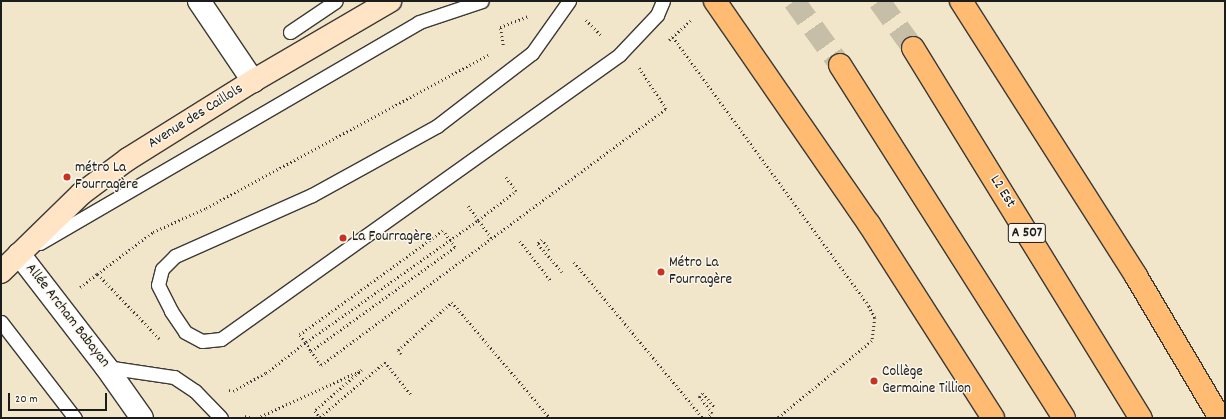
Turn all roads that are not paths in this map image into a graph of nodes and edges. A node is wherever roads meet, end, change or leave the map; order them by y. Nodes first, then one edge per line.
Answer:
1 (199, 1) edge
2 (336, 1) edge
3 (390, 1) edge
4 (482, 1) edge
5 (569, 1) edge
6 (663, 1) edge
7 (715, 1) edge
8 (961, 1) edge
9 (290, 32) dead end
10 (913, 48) tunnel mouth
11 (840, 65) tunnel mouth
12 (253, 81) junction
13 (20, 254) junction
14 (1, 272) edge
15 (1, 322) edge
16 (106, 367) junction
17 (75, 418) edge
18 (142, 418) edge
19 (221, 418) edge
20 (993, 418) edge
21 (1064, 418) edge
22 (1141, 418) edge
23 (1220, 418) edge

1 - 12 street
2 - 9 lane
3 - 12 street, Avenue des Caillols
4 - 13 lane
5 - 6 lane
7 - 20 highway
8 - 23 highway
10 - 22 highway, L2 Est / A 507
11 - 21 highway
12 - 13 street, Avenue des Caillols
13 - 14 street, Avenue des Caillols
13 - 16 street, Allée Archam Babayan
15 - 17 lane
16 - 18 street, Allée Archam Babayan
16 - 19 lane

